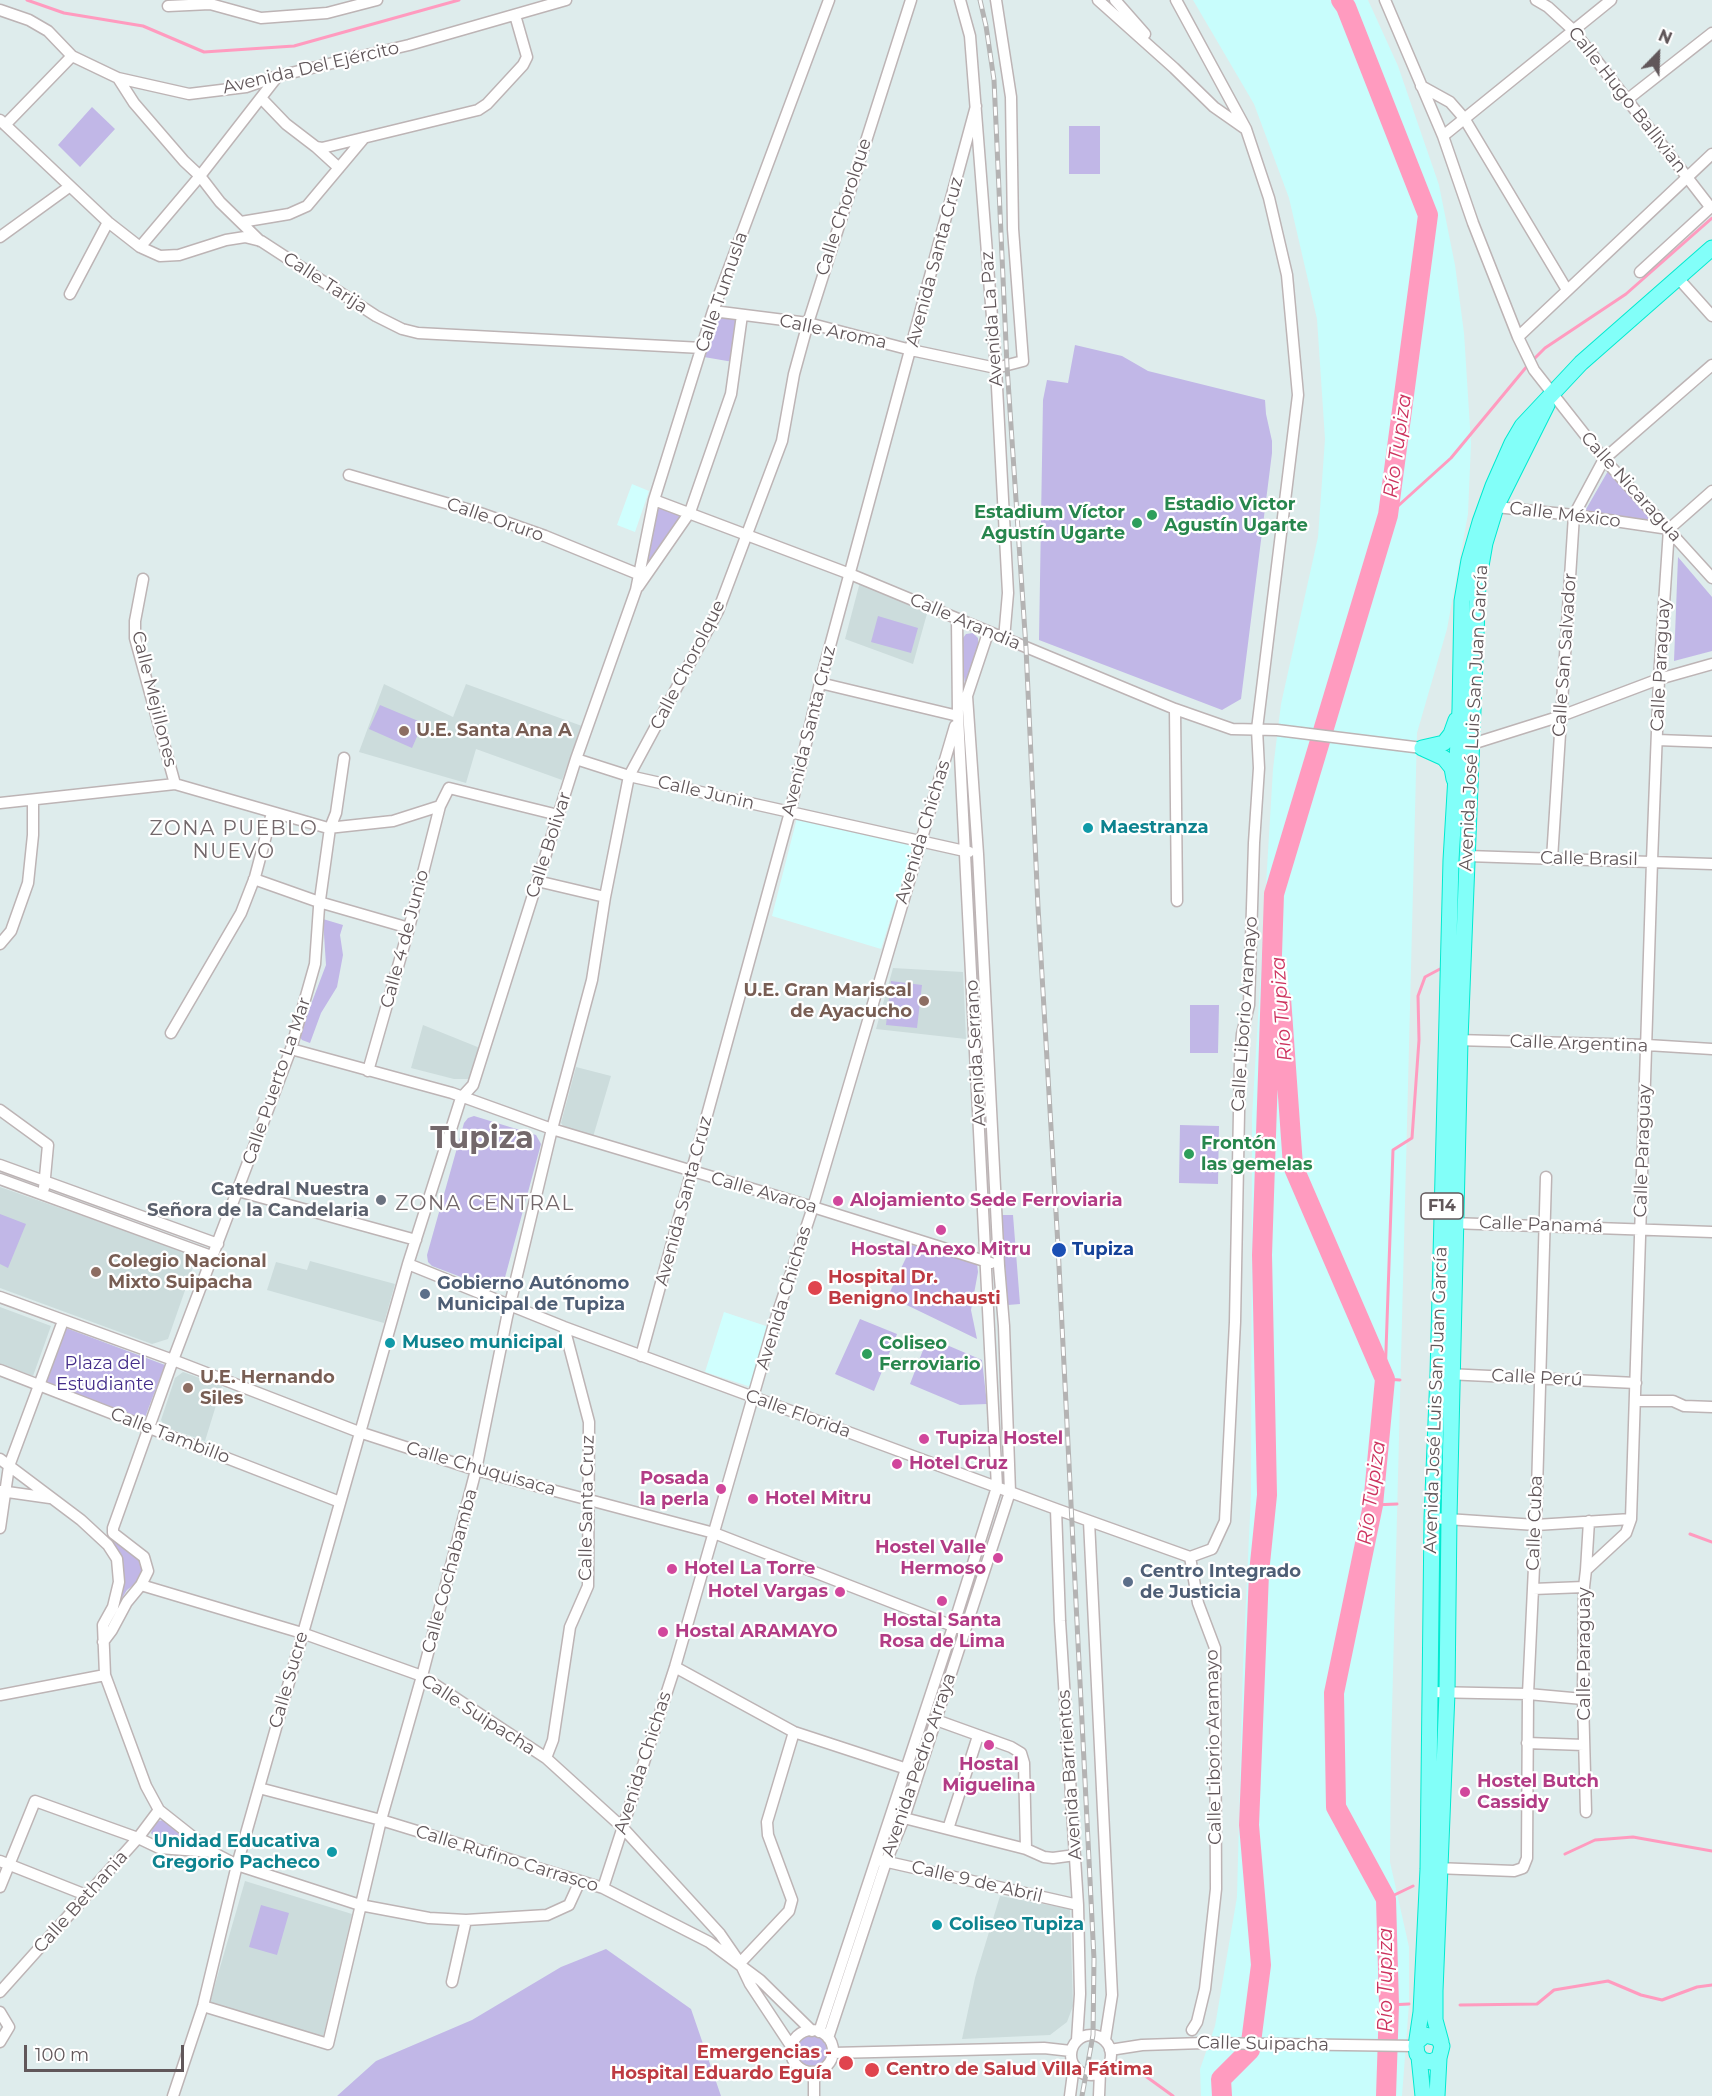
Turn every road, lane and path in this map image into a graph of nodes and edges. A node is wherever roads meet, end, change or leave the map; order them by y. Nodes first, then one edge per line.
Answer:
1 (377, 0) edge
2 (566, 0) edge
3 (829, 0) edge
4 (911, 0) edge
5 (960, 0) edge
6 (996, 0) edge
7 (1098, 0) edge
8 (1115, 0) edge
9 (1176, 0) edge
10 (1385, 0) edge
11 (1536, 0) edge
12 (1608, 1) edge
13 (168, 6) dead end
14 (0, 9) edge
15 (515, 15) junction
16 (1573, 30) junction
17 (1712, 33) edge
18 (72, 56) junction
19 (1174, 68) junction
20 (278, 76) junction
21 (118, 78) junction
22 (1421, 86) junction
23 (261, 98) junction
24 (1628, 99) junction
25 (976, 106) junction
26 (1464, 118) junction
27 (3, 123) edge
28 (1246, 129) junction
29 (1443, 136) junction
30 (364, 138) junction
31 (316, 147) junction
32 (1712, 154) edge
33 (339, 168) junction
34 (200, 176) junction
35 (1687, 177) junction
36 (69, 187) junction
37 (1711, 207) edge
38 (108, 222) junction
39 (241, 222) junction
40 (0, 237) edge
41 (261, 241) junction
42 (140, 248) junction
43 (1712, 248) edge
44 (1640, 272) dead end
45 (1678, 278) junction
46 (1567, 290) junction
47 (70, 294) dead end
48 (713, 311) junction
49 (742, 315) junction
50 (1712, 316) edge
51 (808, 323) junction
52 (1518, 337) junction
53 (702, 348) junction
54 (911, 350) junction
55 (1023, 361) joint
56 (1712, 365) edge
57 (996, 368) junction
58 (1551, 394) junction
59 (1604, 459) junction
60 (349, 475) dead end
61 (1712, 491) edge
62 (654, 500) junction
63 (1496, 507) junction
64 (690, 512) junction
65 (1574, 515) junction
66 (1669, 529) junction
67 (747, 533) junction
68 (638, 574) junction
69 (850, 574) junction
70 (1712, 578) edge
71 (143, 579) dead end
72 (636, 590) junction
73 (957, 619) junction
74 (988, 633) junction
75 (1004, 639) junction
76 (1712, 664) edge
77 (1659, 679) junction
78 (820, 682) junction
79 (1175, 709) junction
80 (1460, 709) junction
81 (963, 716) junction
82 (1561, 716) junction
83 (1257, 729) junction
84 (1657, 740) junction
85 (1712, 742) edge
86 (1472, 744) junction
87 (1422, 747) junction
88 (344, 758) dead end
89 (576, 759) junction
90 (629, 776) junction
91 (175, 784) junction
92 (1456, 785) junction
93 (33, 800) junction
94 (0, 803) edge
95 (440, 806) junction
96 (790, 812) junction
97 (272, 813) junction
98 (558, 815) junction
99 (330, 828) junction
100 (920, 842) junction
101 (965, 852) junction
102 (978, 854) junction
103 (1467, 856) junction
104 (1552, 859) junction
105 (1652, 861) junction
106 (1712, 864) edge
107 (254, 879) junction
108 (537, 881) junction
109 (605, 897) junction
110 (1177, 901) dead end
111 (320, 902) junction
112 (409, 928) junction
113 (0, 944) edge
114 (171, 1033) dead end
115 (1453, 1040) junction
116 (1647, 1045) junction
117 (291, 1049) junction
118 (1712, 1049) edge
119 (368, 1071) junction
120 (461, 1098) junction
121 (0, 1110) edge
122 (552, 1129) junction
123 (0, 1165) edge
124 (692, 1172) junction
125 (1546, 1177) dead end
126 (0, 1179) edge
127 (45, 1182) junction
128 (238, 1191) junction
129 (43, 1195) junction
130 (813, 1207) junction
131 (1449, 1223) junction
132 (1545, 1226) junction
133 (1640, 1229) junction
134 (1712, 1232) edge
135 (416, 1240) junction
136 (218, 1244) junction
137 (214, 1257) junction
138 (987, 1262) junction
139 (408, 1264) junction
140 (999, 1266) junction
141 (0, 1297) edge
142 (510, 1305) junction
143 (63, 1320) junction
144 (564, 1327) junction
145 (641, 1356) junction
146 (173, 1360) junction
147 (0, 1370) edge
148 (1438, 1374) junction
149 (1453, 1374) junction
150 (1540, 1378) junction
151 (1636, 1383) junction
152 (39, 1385) junction
153 (754, 1398) junction
154 (1635, 1401) junction
155 (1712, 1407) edge
156 (149, 1428) junction
157 (359, 1432) junction
158 (5, 1463) edge
159 (476, 1470) junction
160 (997, 1487) junction
161 (2, 1492) edge
162 (1010, 1492) junction
163 (51, 1498) junction
164 (588, 1500) junction
165 (340, 1502) junction
166 (1056, 1509) junction
167 (1432, 1518) junction
168 (1449, 1518) junction
169 (1631, 1519) junction
170 (1089, 1521) junction
171 (1589, 1521) junction
172 (1536, 1525) junction
173 (0, 1528) edge
174 (714, 1533) junction
175 (1190, 1557) junction
176 (1587, 1570) junction
177 (141, 1586) junction
178 (1584, 1587) junction
179 (1533, 1589) junction
180 (953, 1627) junction
181 (964, 1630) junction
182 (302, 1633) junction
183 (104, 1642) junction
184 (675, 1667) junction
185 (105, 1675) junction
186 (422, 1676) junction
187 (1430, 1692) junction
188 (1447, 1693) junction
189 (1528, 1694) junction
190 (0, 1695) edge
191 (1583, 1699) junction
192 (936, 1720) junction
193 (794, 1732) junction
194 (978, 1736) junction
195 (1527, 1743) junction
196 (1584, 1744) junction
197 (546, 1758) junction
198 (905, 1768) junction
199 (917, 1772) junction
200 (259, 1788) junction
201 (159, 1810) junction
202 (1586, 1812) dead end
203 (904, 1818) junction
204 (381, 1820) junction
205 (622, 1827) junction
206 (948, 1829) junction
207 (138, 1838) junction
208 (1026, 1849) junction
209 (212, 1852) junction
210 (1075, 1854) junction
211 (881, 1860) junction
212 (4, 1862) edge
213 (237, 1865) junction
214 (1435, 1868) junction
215 (580, 1881) junction
216 (0, 1887) edge
217 (603, 1888) junction
218 (86, 1895) junction
219 (360, 1905) junction
220 (1078, 1905) junction
221 (466, 1920) junction
222 (740, 1963) junction
223 (452, 1982) dead end
224 (0, 1992) edge
225 (203, 2006) junction
226 (0, 2012) edge
227 (1192, 2030) dead end
228 (820, 2034) junction
229 (1077, 2040) junction
230 (1105, 2040) junction
231 (0, 2042) edge
232 (1441, 2042) junction
233 (791, 2046) junction
234 (1417, 2048) junction
235 (1110, 2050) junction
236 (1071, 2051) junction
237 (832, 2053) junction
238 (1438, 2058) junction
239 (1074, 2065) junction
240 (814, 2072) junction
241 (1101, 2072) junction
242 (174, 2096) edge
243 (814, 2096) edge
244 (1070, 2096) edge
245 (1099, 2096) edge
246 (1423, 2096) edge
247 (1437, 2096) edge

1 - 13 street
2 - 15 street, Avenida Del Ejército
3 - 48 street, Calle Tumusla
4 - 51 street, Calle Chorolque
5 - 25 street, Avenida La Paz
6 - 55 street, Avenida La Paz
7 - 19 street
8 - 19 street
9 - 28 street, Calle Liborio Aramayo
10 - 22 street, Calle Nicaragua
11 - 16 street, Calle Hugo Ballivian
12 - 16 street
14 - 18 street, Avenida Del Ejército
15 - 20 street, Avenida Del Ejército
15 - 30 street
16 - 24 street, Calle Hugo Ballivian
16 - 26 street
17 - 24 street
18 - 21 street, Avenida Del Ejército
18 - 27 street
19 - 28 street
20 - 21 street, Avenida Del Ejército
20 - 23 street
21 - 34 street
22 - 26 street
22 - 29 street, Calle Nicaragua
23 - 31 street
23 - 34 street
24 - 35 street, Calle Hugo Ballivian
25 - 54 street, Avenida Santa Cruz
25 - 57 street, Avenida La Paz
26 - 29 street
26 - 46 street
27 - 36 street, Calle Tarija
28 - 83 street, Calle Liborio Aramayo
29 - 52 street, Calle Nicaragua
30 - 31 street
30 - 33 street
31 - 33 street
32 - 35 street
33 - 39 street
34 - 39 street
34 - 42 street
35 - 37 street, Calle Hugo Ballivian
35 - 46 street
36 - 38 street, Calle Tarija
36 - 40 street
37 - 44 street
38 - 42 street, Calle Tarija
38 - 47 street
39 - 41 street
41 - 42 street, Calle Tarija
41 - 53 street, Calle Tarija
43 - 45 highway
45 - 50 street
45 - 58 highway
46 - 52 street
48 - 49 street, Calle Aroma
48 - 53 street, Calle Tumusla
49 - 51 street, Calle Aroma
49 - 64 street
51 - 54 street, Calle Aroma
51 - 67 street, Calle Chorolque
52 - 58 street, Calle Nicaragua
53 - 62 street, Calle Tumusla
54 - 57 street, Calle Aroma
54 - 69 street, Avenida Santa Cruz
55 - 57 street, Calle Aroma
56 - 59 street
57 - 75 street, Avenida La Paz
58 - 59 street, Calle Nicaragua
58 - 63 highway, Avenida José Luis San Juan García / F14
58 - 80 highway, Avenida José Luis San Juan García / F14
59 - 65 street, Calle San Salvador
59 - 66 street, Calle Nicaragua
60 - 68 street, Calle Oruro
61 - 66 street
62 - 64 street, Calle Arandia
62 - 68 street, Calle Tumusla
63 - 65 street, Calle México
63 - 86 highway, Avenida José Luis San Juan García / F14
64 - 67 street, Calle Arandia
64 - 72 street
65 - 66 street, Calle México
65 - 82 street, Calle San Salvador
66 - 70 street, Calle Nicaragua
66 - 77 street, Calle Paraguay
67 - 69 street, Calle Arandia
67 - 90 street, Calle Chorolque
68 - 72 street, Calle Tumusla
69 - 73 street, Calle Arandia
69 - 78 street, Avenida Santa Cruz
71 - 91 street, Calle Mejillones
72 - 89 street, Calle Bolivar
73 - 74 street, Calle Arandia
73 - 81 street, Avenida Serrano
74 - 75 street, Calle Arandia
74 - 81 street, Avenida Serrano
75 - 79 street, Calle Arandia
76 - 77 street
77 - 82 street
77 - 84 street, Calle Paraguay
78 - 81 street
78 - 96 street, Avenida Santa Cruz
79 - 83 street, Calle Arandia
79 - 110 street
80 - 87 highway
80 - 92 highway, Avenida José Luis San Juan García / F14
81 - 100 street, Avenida Chichas
81 - 101 street, Avenida Serrano
81 - 102 street, Avenida Serrano
82 - 86 street
82 - 104 street, Calle San Salvador
83 - 87 street, Calle Arandia
83 - 175 street, Calle Liborio Aramayo
84 - 85 street
84 - 105 street, Calle Paraguay
86 - 103 highway, Avenida José Luis San Juan García / F14
87 - 92 highway
88 - 99 street, Calle Puerto La Mar
89 - 90 street, Calle Junin
89 - 98 street, Calle Bolivar
90 - 96 street, Calle Junin
90 - 109 street, Calle Chorolque
91 - 93 street
91 - 97 street
92 - 115 highway, Avenida José Luis San Juan García / F14
93 - 94 street
93 - 113 street
95 - 98 street
95 - 99 street
95 - 112 street, Calle 4 de Junio
96 - 100 street, Calle Junin
96 - 124 street, Avenida Santa Cruz
97 - 99 street
97 - 107 street
98 - 108 street, Calle Bolivar
99 - 111 street, Calle Puerto La Mar
100 - 101 street, Calle Junin
100 - 130 street, Avenida Chichas
101 - 102 street, Calle Junin
101 - 138 street, Avenida Serrano
102 - 140 street, Avenida Serrano
103 - 104 street, Calle Brasil
103 - 115 highway, Avenida José Luis San Juan García / F14
104 - 105 street, Calle Brasil
105 - 106 street, Calle Brasil
105 - 116 street, Calle Paraguay
107 - 111 street
107 - 114 street
108 - 109 street
108 - 120 street, Calle Bolivar
109 - 122 street, Calle Chorolque
111 - 112 street
111 - 117 street, Calle Puerto La Mar
112 - 119 street, Calle 4 de Junio
115 - 116 street, Calle Argentina
115 - 131 highway, Avenida José Luis San Juan García / F14
116 - 118 street, Calle Argentina
116 - 133 street, Calle Paraguay
117 - 119 street, Calle Avaroa
117 - 128 street, Calle Puerto La Mar
119 - 120 street, Calle Avaroa
120 - 122 street, Calle Avaroa
120 - 135 street, Calle Bolivar
121 - 127 street
122 - 124 street, Calle Avaroa
122 - 142 street, Calle Chorolque
123 - 127 street
124 - 130 street, Calle Avaroa
124 - 145 street, Avenida Santa Cruz
125 - 132 street, Calle Cuba
126 - 129 street
127 - 129 street
127 - 136 street
128 - 135 street
128 - 136 street, Calle Puerto La Mar
129 - 137 street
130 - 138 street, Calle Avaroa
130 - 153 street, Avenida Chichas
131 - 132 street, Calle Panamá
131 - 148 highway, Avenida José Luis San Juan García / F14
131 - 149 highway, Avenida José Luis San Juan García / F14
132 - 133 street, Calle Panamá
132 - 150 street, Calle Cuba
133 - 134 street, Calle Panamá
133 - 151 street, Calle Paraguay
135 - 139 street, Calle Sucre
136 - 137 street, Calle Puerto La Mar
137 - 146 street, Calle Puerto La Mar
138 - 140 street, Calle Avaroa
138 - 160 street, Avenida Serrano
139 - 142 street, Calle Florida
139 - 157 street, Calle Sucre
140 - 162 street, Avenida Serrano
141 - 143 street, Calle Chuquisaca
142 - 144 street, Calle Florida
142 - 159 street, Calle Cochabamba
143 - 146 street, Calle Chuquisaca
143 - 152 street
144 - 145 street, Calle Florida
144 - 164 street, Calle Santa Cruz
145 - 153 street, Calle Florida
146 - 156 street, Calle Puerto La Mar
146 - 157 street, Calle Chuquisaca
147 - 152 street, Calle Tambillo
148 - 149 street, Calle Perú
148 - 167 highway, Avenida José Luis San Juan García / F14
149 - 150 street, Calle Perú
149 - 168 highway, Avenida José Luis San Juan García / F14
150 - 151 street, Calle Perú
150 - 172 street, Calle Cuba
151 - 154 street, Calle Paraguay
152 - 156 street, Calle Tambillo
152 - 158 street
153 - 160 street, Calle Florida
153 - 174 street, Avenida Chichas
154 - 155 street
154 - 169 street, Calle Paraguay
156 - 165 street, Calle Tambillo
156 - 177 street, Calle Puerto La Mar
157 - 159 street, Calle Chuquisaca
157 - 165 street, Calle Sucre
158 - 161 street
158 - 163 street
159 - 164 street, Calle Chuquisaca
159 - 186 street, Calle Cochabamba
160 - 162 street, Calle Florida
160 - 180 street, Avenida Pedro Arraya
161 - 163 street
161 - 173 street
162 - 166 street, Calle Florida
162 - 181 street, Avenida Pedro Arraya
163 - 183 street
164 - 174 street, Calle Chuquisaca
164 - 197 street, Calle Santa Cruz
165 - 182 street, Calle Sucre
166 - 170 street, Calle Florida
166 - 210 street, Avenida Barrientos
167 - 168 street
167 - 187 highway, Avenida José Luis San Juan García / F14
168 - 172 street
168 - 188 highway, Avenida José Luis San Juan García / F14
169 - 171 street
169 - 176 street, Calle Paraguay
170 - 175 street, Calle Florida
170 - 230 street, Avenida Barrientos
171 - 172 street
171 - 176 street
172 - 179 street, Calle Cuba
174 - 180 street, Calle Chuquisaca
174 - 184 street, Avenida Chichas
175 - 227 street, Calle Liborio Aramayo
176 - 178 street, Calle Paraguay
177 - 182 street, Calle Suipacha
177 - 183 street
178 - 179 street
178 - 191 street, Calle Paraguay
179 - 189 street, Calle Cuba
180 - 181 street, Calle Chuquisaca
180 - 198 street, Avenida Pedro Arraya
181 - 192 street, Avenida Pedro Arraya
182 - 186 street, Calle Suipacha
182 - 200 street, Calle Sucre
183 - 185 street
184 - 193 street
184 - 205 street, Avenida Chichas
185 - 190 street
185 - 201 street
186 - 197 street, Calle Suipacha
186 - 204 street, Calle Cochabamba
187 - 188 street
187 - 214 highway, Avenida José Luis San Juan García / F14
188 - 189 street
188 - 214 highway, Avenida José Luis San Juan García / F14
189 - 191 street
189 - 195 street, Calle Cuba
191 - 196 street, Calle Paraguay
192 - 194 street
192 - 199 street, Avenida Pedro Arraya
193 - 198 street
193 - 222 street
194 - 206 street
194 - 208 street
195 - 196 street
195 - 214 street, Calle Cuba
196 - 202 street, Calle Paraguay
197 - 205 street, Calle Suipacha
198 - 199 street
198 - 211 street, Avenida Pedro Arraya
199 - 203 street, Avenida Pedro Arraya
200 - 204 street, Calle Rufino Carrasco
200 - 213 street, Calle Sucre
201 - 207 street, Calle Bethania
201 - 209 street
203 - 206 street
203 - 211 street, Avenida Pedro Arraya
204 - 215 street, Calle Rufino Carrasco
204 - 219 street, Calle Cochabamba
205 - 217 street, Avenida Chichas
205 - 222 street, Calle Suipacha
206 - 208 street
207 - 209 street
207 - 212 street
207 - 218 street, Calle Bethania
208 - 210 street
209 - 213 street
210 - 220 street, Avenida Barrientos
211 - 220 street, Calle 9 de Abril
211 - 228 street, Avenida Pedro Arraya
212 - 216 street
212 - 218 street
213 - 219 street
213 - 225 street, Calle Sucre
214 - 232 highway, Avenida José Luis San Juan García / F14
214 - 234 highway, Avenida José Luis San Juan García / F14
215 - 217 street, Calle Rufino Carrasco
215 - 221 street
217 - 222 street, Calle Rufino Carrasco
218 - 224 street, Calle Bethania
219 - 221 street
219 - 225 street, Calle Cochabamba
220 - 229 street, Avenida Barrientos
221 - 223 street
222 - 228 street, Calle Suipacha
222 - 233 street, Calle Suipacha
225 - 242 street, Calle Sucre
226 - 231 street
228 - 233 street
228 - 237 street
229 - 230 street
229 - 236 street
230 - 235 street
232 - 234 highway
232 - 238 highway, F14
233 - 240 street
234 - 235 street, Calle Suipacha
234 - 238 highway
234 - 246 highway, F14
235 - 241 street
236 - 237 street
236 - 239 street
237 - 240 street
238 - 247 highway, F14
239 - 241 street
239 - 244 street
240 - 243 street
241 - 245 street

